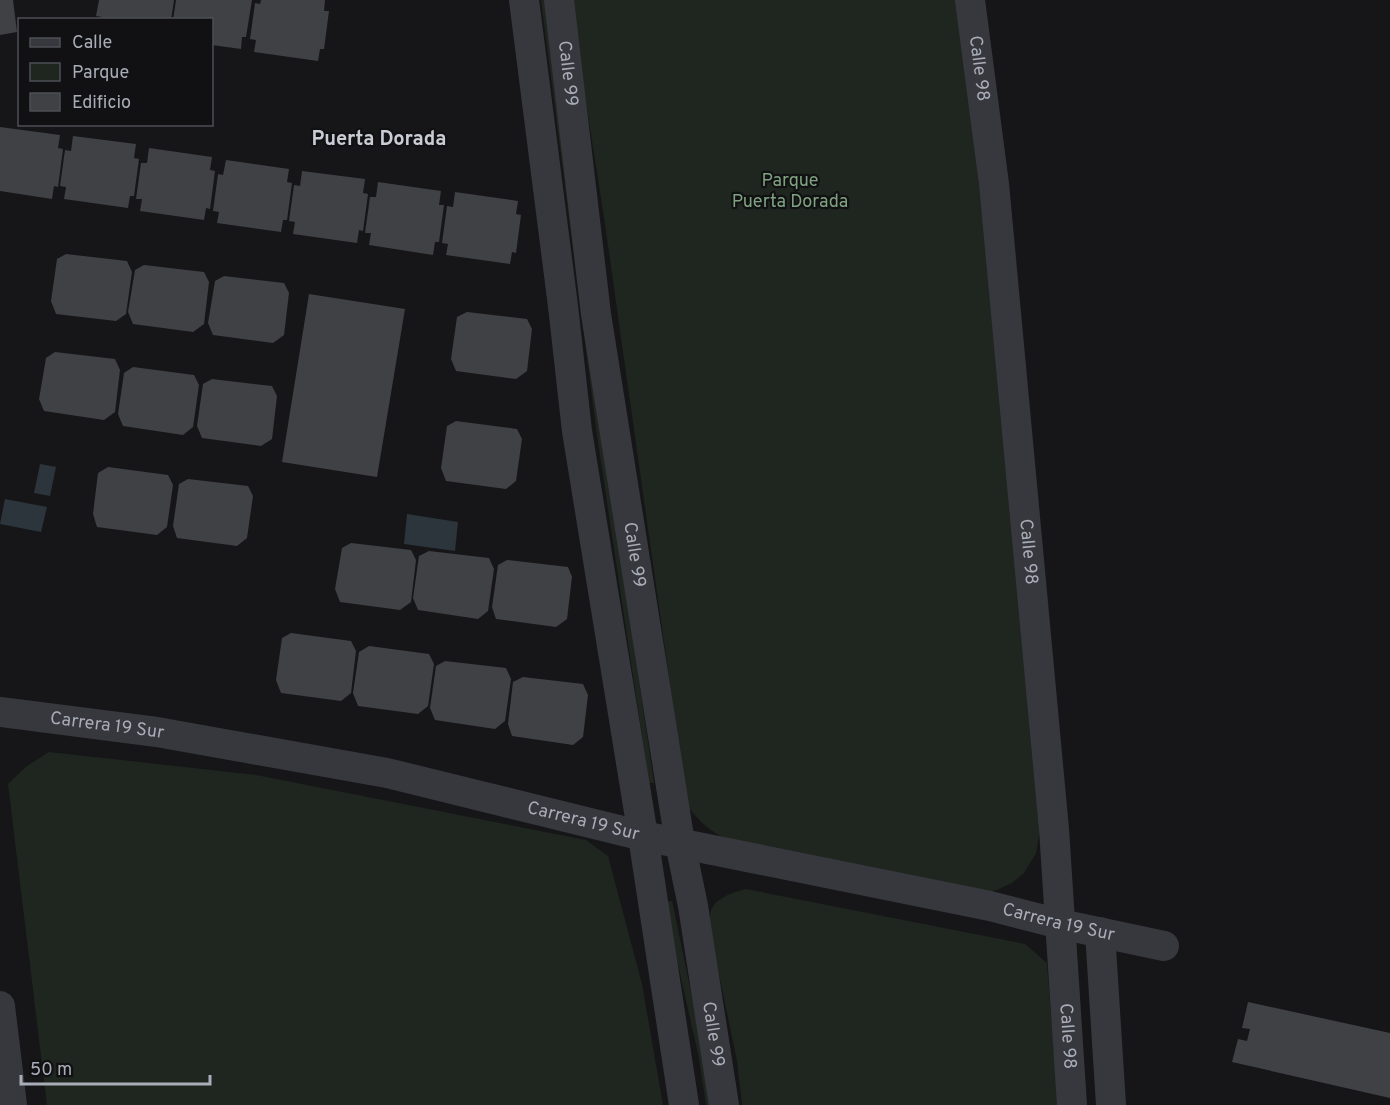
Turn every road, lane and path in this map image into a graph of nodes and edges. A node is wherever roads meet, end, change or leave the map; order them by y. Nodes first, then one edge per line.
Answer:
1 (524, 0) edge
2 (559, 0) edge
3 (970, 0) edge
4 (0, 712) edge
5 (643, 836) junction
6 (680, 843) junction
7 (1060, 924) junction
8 (1100, 932) junction
9 (1164, 946) dead end
10 (0, 1006) edge
11 (12, 1105) edge
12 (684, 1105) edge
13 (724, 1105) edge
14 (1072, 1105) edge
15 (1111, 1105) edge

1 - 5 street, Calle 99
2 - 6 street, Calle 99
3 - 7 street, Calle 98
4 - 5 street, Carrera 19 Sur
5 - 6 street, Carrera 19 Sur
5 - 12 street, Calle 99
6 - 7 street, Carrera 19 Sur
6 - 13 street, Calle 99
7 - 8 street, Carrera 19 Sur
7 - 14 street, Calle 98
8 - 9 street, Carrera 19 Sur
8 - 15 street
10 - 11 street

